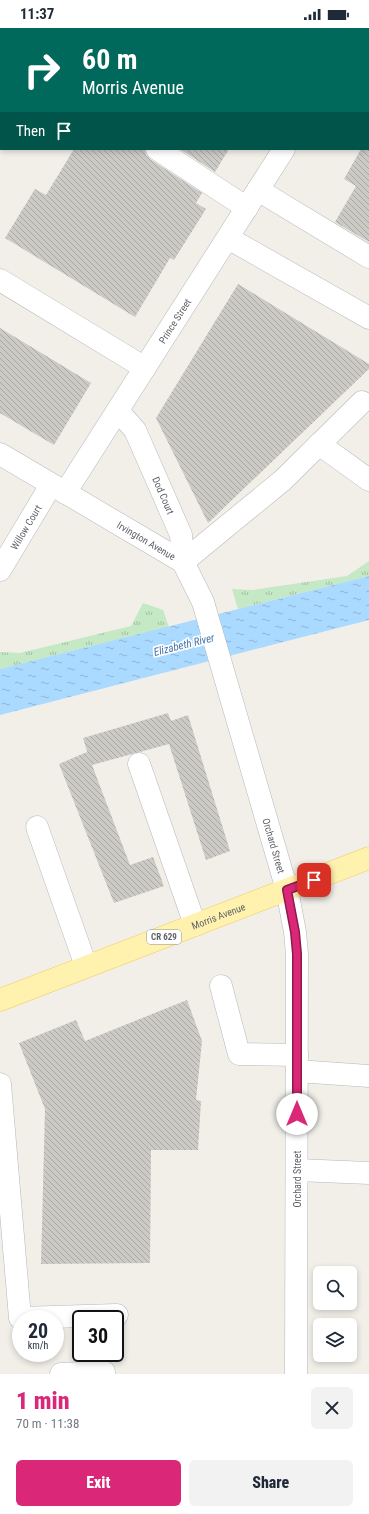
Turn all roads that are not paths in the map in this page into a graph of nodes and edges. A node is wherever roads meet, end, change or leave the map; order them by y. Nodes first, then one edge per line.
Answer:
1 (159, 150) edge
2 (283, 150) edge
3 (252, 199) junction
4 (228, 238) junction
5 (369, 257) edge
6 (0, 280) edge
7 (369, 318) edge
8 (145, 368) junction
9 (362, 402) dead end
10 (118, 411) junction
11 (319, 444) junction
12 (0, 454) edge
13 (369, 480) edge
14 (58, 489) junction
15 (183, 562) junction
16 (0, 570) edge
17 (227, 681) joint
18 (139, 764) dead end
19 (37, 827) dead end
20 (369, 858) edge
21 (287, 890) junction
22 (195, 925) junction
23 (86, 966) junction
24 (221, 986) dead end
25 (0, 1000) edge
26 (297, 1063) junction
27 (369, 1076) edge
28 (0, 1084) edge
29 (297, 1170) junction
30 (369, 1173) edge
31 (72, 1316) edge
32 (61, 1374) edge
33 (104, 1374) edge
34 (296, 1374) edge

1 - 3 street
2 - 3 street, Prince Street
3 - 4 street, Prince Street
3 - 5 street
4 - 7 street
4 - 8 street, Prince Street
6 - 8 street
8 - 10 street, Prince Street
9 - 11 street
10 - 14 street, Prince Street
10 - 15 street, Dod Court
11 - 13 street
11 - 15 street
12 - 14 street, Irvington Avenue
14 - 15 street, Irvington Avenue
14 - 16 street, Willow Court
15 - 17 street, Irvington Avenue
17 - 21 street, Orchard Street
18 - 22 street
19 - 23 street
20 - 21 main road, Morris Avenue / CR 629
21 - 22 main road, Morris Avenue / CR 629
21 - 26 street, Orchard Street
22 - 23 main road, Morris Avenue / CR 629
23 - 25 main road, Morris Avenue / CR 629
24 - 26 street
26 - 27 street
26 - 29 street, Orchard Street
28 - 31 street
29 - 30 street
29 - 34 street, Orchard Street
32 - 33 street

